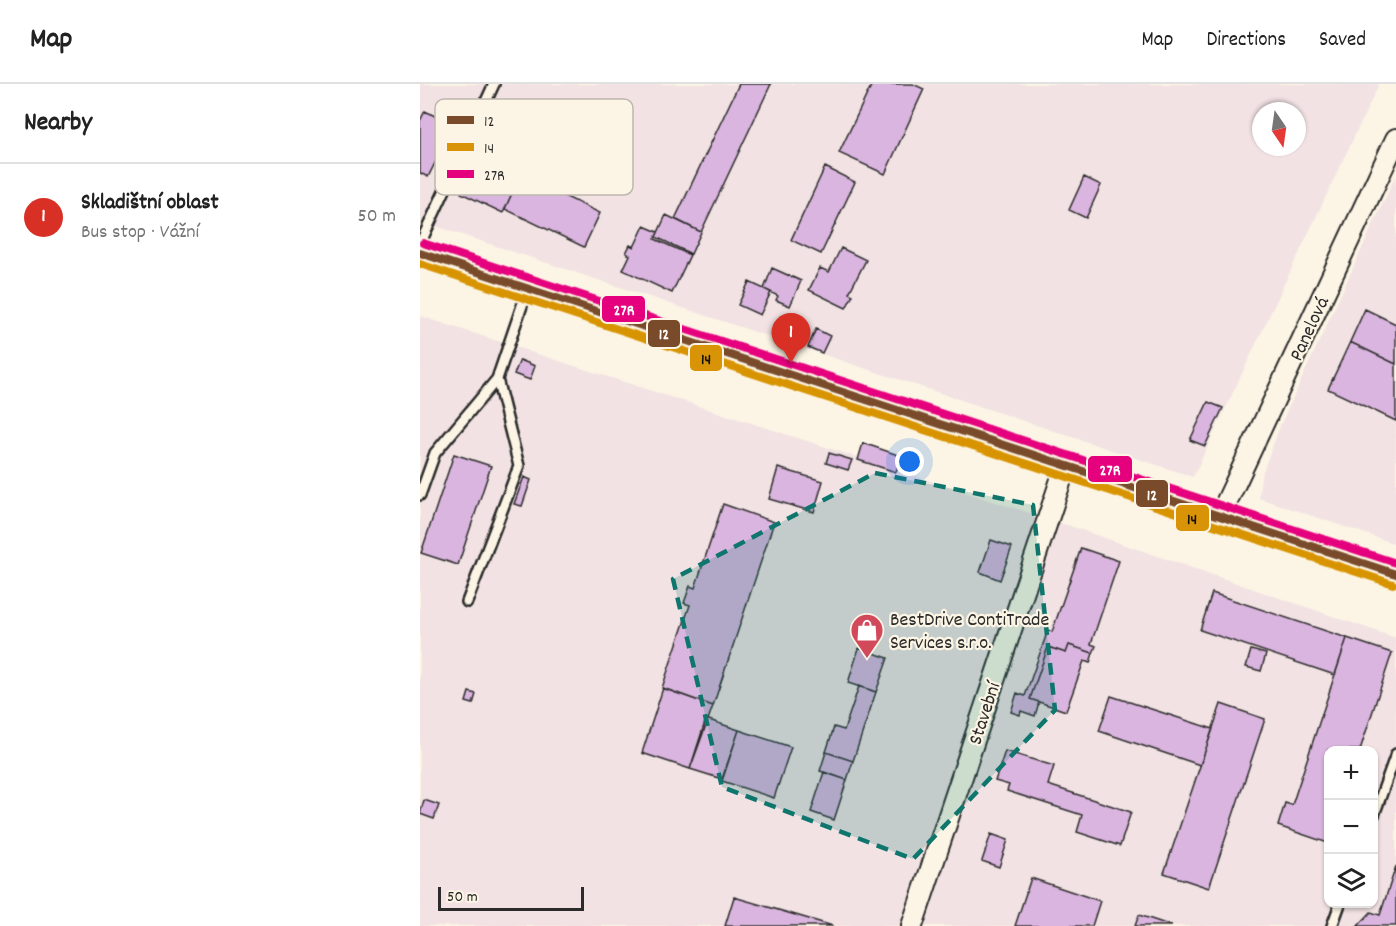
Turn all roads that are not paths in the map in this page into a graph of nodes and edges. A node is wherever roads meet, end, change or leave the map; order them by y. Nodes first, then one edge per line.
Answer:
1 (494, 84) edge
2 (487, 99) edge
3 (1396, 139) edge
4 (443, 195) edge
5 (420, 244) edge
6 (420, 252) edge
7 (528, 288) junction
8 (497, 379) junction
9 (1066, 465) junction
10 (420, 495) edge
11 (1220, 516) junction
12 (1396, 574) edge
13 (467, 602) dead end
14 (1396, 754) edge
15 (1378, 803) edge
16 (1338, 908) edge
17 (912, 926) edge
18 (1332, 926) edge

1 - 2 lane
3 - 11 street, Panelová
4 - 5 lane
6 - 7 street
7 - 8 lane
7 - 9 street
8 - 10 lane
8 - 13 lane
9 - 11 street
9 - 17 street, Stavební
11 - 12 street
14 - 15 lane
16 - 18 lane

